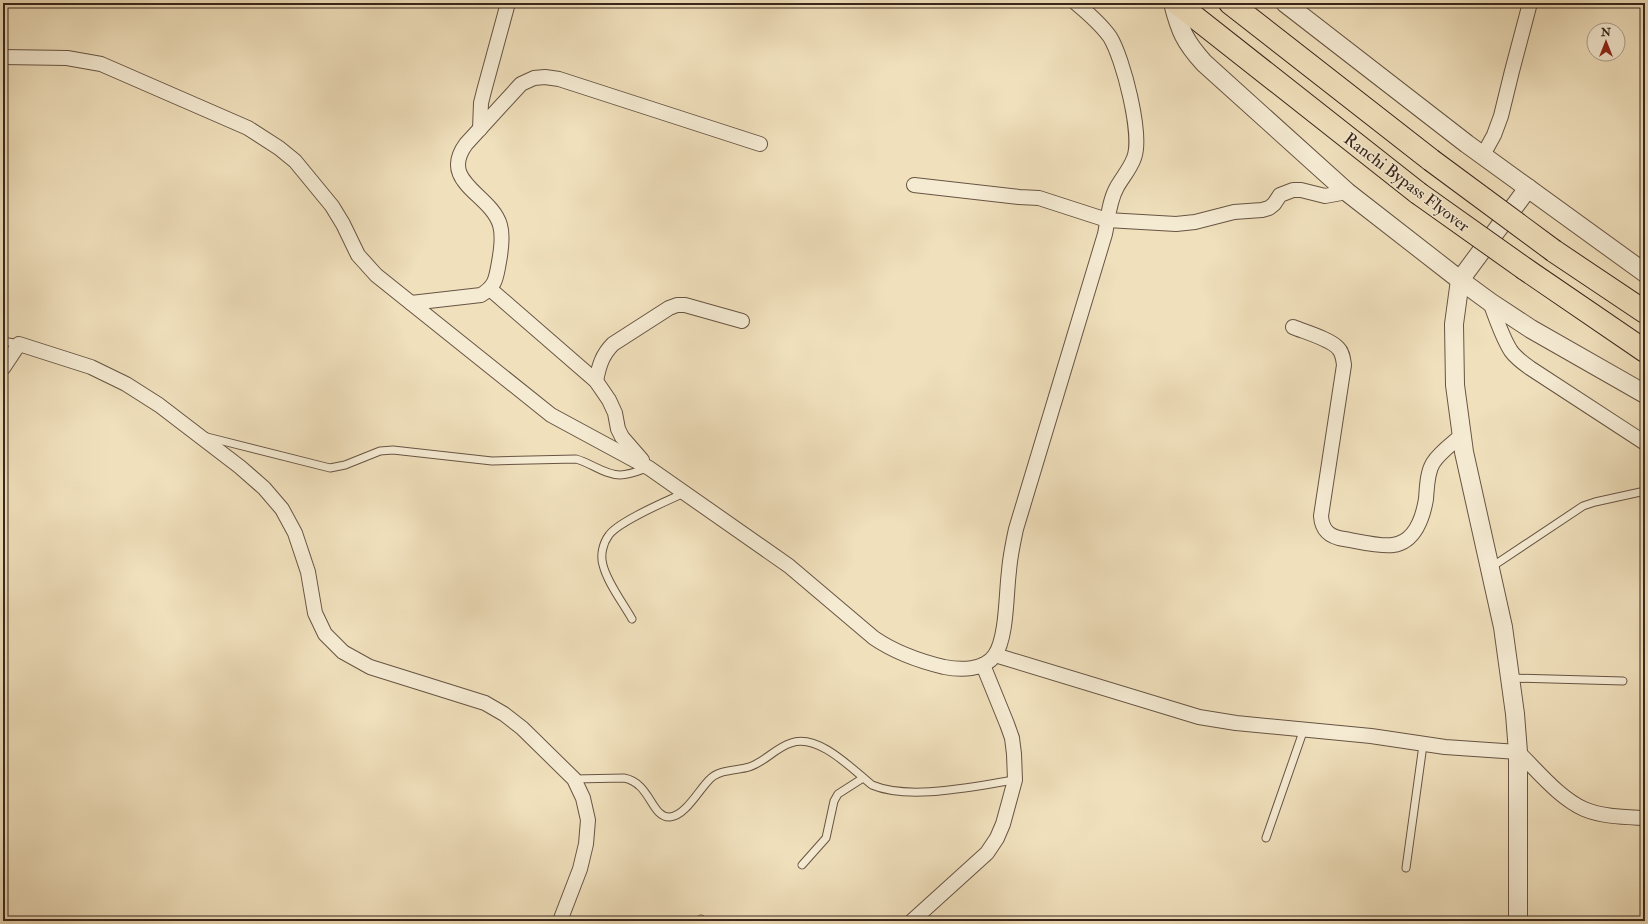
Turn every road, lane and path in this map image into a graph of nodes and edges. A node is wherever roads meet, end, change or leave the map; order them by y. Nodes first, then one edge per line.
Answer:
1 (508, 3) edge
2 (1076, 3) edge
3 (1174, 3) edge
4 (1177, 3) edge
5 (1230, 3) edge
6 (1285, 3) edge
7 (1530, 3) edge
8 (3, 57) edge
9 (480, 128) junction
10 (760, 144) dead end
11 (1483, 155) junction
12 (914, 185) dead end
13 (1528, 188) junction
14 (1347, 192) junction
15 (1107, 220) junction
16 (1645, 273) edge
17 (1460, 280) junction
18 (490, 289) junction
19 (1490, 302) junction
20 (412, 303) junction
21 (1645, 312) edge
22 (742, 322) dead end
23 (1293, 327) dead end
24 (3, 341) edge
25 (18, 344) junction
26 (1645, 351) edge
27 (3, 368) edge
28 (596, 381) junction
29 (1645, 394) edge
30 (197, 435) junction
31 (1462, 435) junction
32 (1645, 443) edge
33 (649, 468) junction
34 (1645, 491) edge
35 (684, 493) junction
36 (1490, 568) junction
37 (632, 619) dead end
38 (995, 655) junction
39 (983, 665) junction
40 (1511, 678) junction
41 (1623, 681) dead end
42 (1304, 729) junction
43 (1423, 745) junction
44 (1518, 752) junction
45 (864, 778) junction
46 (574, 779) junction
47 (1015, 780) junction
48 (1645, 818) edge
49 (1266, 838) dead end
50 (802, 865) dead end
51 (1406, 868) dead end
52 (560, 921) edge
53 (912, 921) edge
54 (1518, 921) edge

1 - 9 street
2 - 15 street
3 - 14 street
4 - 26 highway, Ranchi Bypass Flyover, bridge
5 - 21 highway, Ranchi Bypass Flyover, bridge
6 - 11 street
7 - 11 street
8 - 20 street
9 - 10 street
9 - 18 street
11 - 13 street
12 - 15 street
13 - 16 street
13 - 17 street
14 - 15 street
14 - 17 street
15 - 38 street
17 - 19 street
17 - 31 street
18 - 20 street
18 - 28 street
19 - 29 street
19 - 32 street
20 - 33 street
22 - 28 street
23 - 31 street
24 - 25 lane
25 - 27 street
25 - 30 street
28 - 33 street
30 - 33 lane
30 - 46 street
31 - 36 street
33 - 35 street
34 - 36 lane
35 - 37 lane
35 - 39 street
36 - 40 street
38 - 39 street
38 - 42 street
39 - 47 street
40 - 41 lane
40 - 44 street
42 - 43 street
42 - 49 lane
43 - 44 street
43 - 51 lane
44 - 48 street
44 - 54 street
45 - 46 lane
45 - 47 lane
45 - 50 lane
46 - 52 street
47 - 53 street

